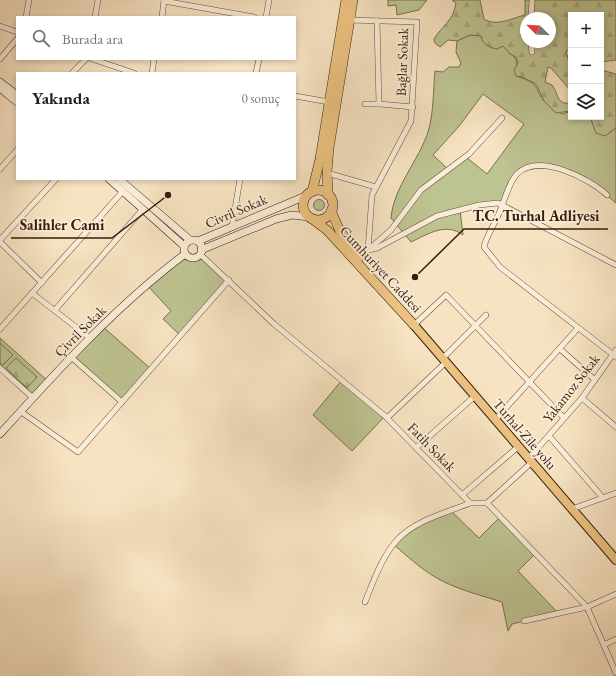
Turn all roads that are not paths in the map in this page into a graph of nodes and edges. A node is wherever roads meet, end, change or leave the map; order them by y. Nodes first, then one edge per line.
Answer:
1 (29, 0) edge
2 (98, 0) edge
3 (269, 0) edge
4 (346, 0) edge
5 (352, 0) edge
6 (532, 0) edge
7 (164, 1) edge
8 (531, 12) edge
9 (26, 16) edge
10 (95, 16) edge
11 (162, 16) edge
12 (248, 16) edge
13 (266, 16) edge
14 (349, 20) junction
15 (377, 21) junction
16 (0, 26) edge
17 (16, 32) edge
18 (16, 40) edge
19 (532, 48) edge
20 (532, 52) dead end
21 (0, 59) edge
22 (85, 60) edge
23 (94, 60) edge
24 (154, 60) edge
25 (258, 60) edge
26 (73, 72) edge
27 (131, 72) edge
28 (152, 72) edge
29 (256, 72) edge
30 (0, 82) edge
31 (0, 88) edge
32 (16, 94) edge
33 (296, 96) edge
34 (16, 101) edge
35 (329, 102) junction
36 (365, 104) dead end
37 (379, 104) junction
38 (413, 107) junction
39 (502, 118) dead end
40 (16, 151) edge
41 (0, 169) edge
42 (327, 173) junction
43 (55, 180) edge
44 (110, 180) edge
45 (120, 180) edge
46 (240, 180) edge
47 (376, 187) junction
48 (124, 191) junction
49 (310, 193) junction
50 (328, 195) junction
51 (607, 196) dead end
52 (503, 205) junction
53 (143, 209) junction
54 (331, 211) junction
55 (310, 218) junction
56 (232, 227) junction
57 (190, 240) junction
58 (0, 241) edge
59 (198, 241) junction
60 (184, 246) junction
61 (368, 250) junction
62 (201, 252) junction
63 (185, 254) junction
64 (359, 258) junction
65 (616, 265) edge
66 (229, 280) junction
67 (42, 283) junction
68 (32, 293) junction
69 (55, 310) junction
70 (486, 315) dead end
71 (414, 325) junction
72 (474, 326) junction
73 (578, 328) junction
74 (0, 329) edge
75 (90, 338) junction
76 (560, 349) junction
77 (616, 350) edge
78 (614, 356) edge
79 (71, 357) junction
80 (444, 360) junction
81 (0, 368) edge
82 (595, 380) junction
83 (530, 381) junction
84 (475, 396) junction
85 (33, 398) junction
86 (582, 398) junction
87 (122, 402) junction
88 (20, 411) junction
89 (387, 418) junction
90 (564, 418) junction
91 (495, 420) junction
92 (616, 427) edge
93 (0, 434) edge
94 (548, 436) junction
95 (519, 446) junction
96 (416, 448) junction
97 (531, 460) junction
98 (616, 493) edge
99 (462, 495) junction
100 (603, 498) junction
101 (470, 503) junction
102 (487, 503) junction
103 (572, 509) junction
104 (616, 560) edge
105 (616, 594) edge
106 (364, 602) dead end
107 (587, 607) junction
108 (524, 621) dead end
109 (616, 639) edge
110 (604, 645) junction
111 (616, 673) edge

1 - 9 street
2 - 10 street
3 - 13 street
4 - 35 highway
5 - 14 highway, Cumhuriyet Caddesi
6 - 8 street
7 - 11 street
7 - 12 street
14 - 15 street, Bağlar Sokak
14 - 42 highway, Cumhuriyet Caddesi
15 - 37 street
15 - 38 street, Bağlar Sokak
16 - 17 street
18 - 21 street
19 - 20 street
22 - 26 street
23 - 27 street
24 - 28 street
25 - 29 street
30 - 32 street
31 - 34 street
33 - 35 street
35 - 49 highway
36 - 37 street
37 - 38 street
38 - 47 street, Bağlar Sokak
39 - 61 street
40 - 41 street
42 - 47 street
42 - 50 highway, Cumhuriyet Caddesi
43 - 58 street
44 - 48 street
45 - 57 street
46 - 56 street
47 - 61 street, Bağlar Sokak
48 - 53 street
48 - 67 street
49 - 50 highway
49 - 55 highway
49 - 56 street, Civril Sokak
50 - 54 highway, Cumhuriyet Caddesi
51 - 52 street
52 - 61 street
52 - 65 street
52 - 73 street
53 - 60 street
53 - 69 street
54 - 55 highway, Cumhuriyet Caddesi
54 - 64 highway, Cumhuriyet Caddesi
55 - 62 street, Civril Sokak
55 - 71 highway, Cumhuriyet Caddesi
56 - 59 street, Civril Sokak
57 - 59 street
57 - 60 street
58 - 67 street
59 - 62 street
60 - 63 street
61 - 64 street
62 - 63 street
62 - 66 street, Fatih Sokak
63 - 75 street, Çivril Sokak
64 - 71 highway, Cumhuriyet Caddesi
66 - 87 street
66 - 89 street, Fatih Sokak
67 - 68 street
68 - 69 street
68 - 74 street
69 - 75 street
70 - 72 street
71 - 72 street
71 - 80 main road, Turhal-Zile yolu
72 - 80 street
72 - 83 street
73 - 76 street
73 - 78 street
75 - 79 street, Çivril Sokak
76 - 82 street
76 - 83 street
77 - 78 street, Yakamoz Sokak
78 - 82 street, Yakamoz Sokak
79 - 85 street, Çivril Sokak
79 - 87 street
80 - 84 main road, Turhal-Zile yolu
80 - 89 street
81 - 85 street
82 - 86 street, Yakamoz Sokak
83 - 90 street
83 - 91 street
84 - 91 main road, Turhal-Zile yolu
84 - 96 street
85 - 88 street, Çivril Sokak
86 - 90 street, Yakamoz Sokak
86 - 92 street
87 - 88 street
88 - 93 street, Çivril Sokak
89 - 96 street, Fatih Sokak
90 - 94 street, Yakamoz Sokak
91 - 95 main road, Turhal-Zile yolu
94 - 97 street, Yakamoz Sokak
94 - 100 street
95 - 97 main road, Turhal-Zile yolu
95 - 99 street
96 - 99 street, Fatih Sokak
97 - 102 street, Yakamoz Sokak
97 - 103 main road, Turhal-Zile yolu
98 - 100 street
99 - 101 street, Fatih Sokak
100 - 103 street
101 - 102 street
101 - 106 street
102 - 107 street
103 - 104 main road, Turhal-Zile yolu
105 - 107 street
107 - 108 street
107 - 110 street
109 - 110 street
110 - 111 street

